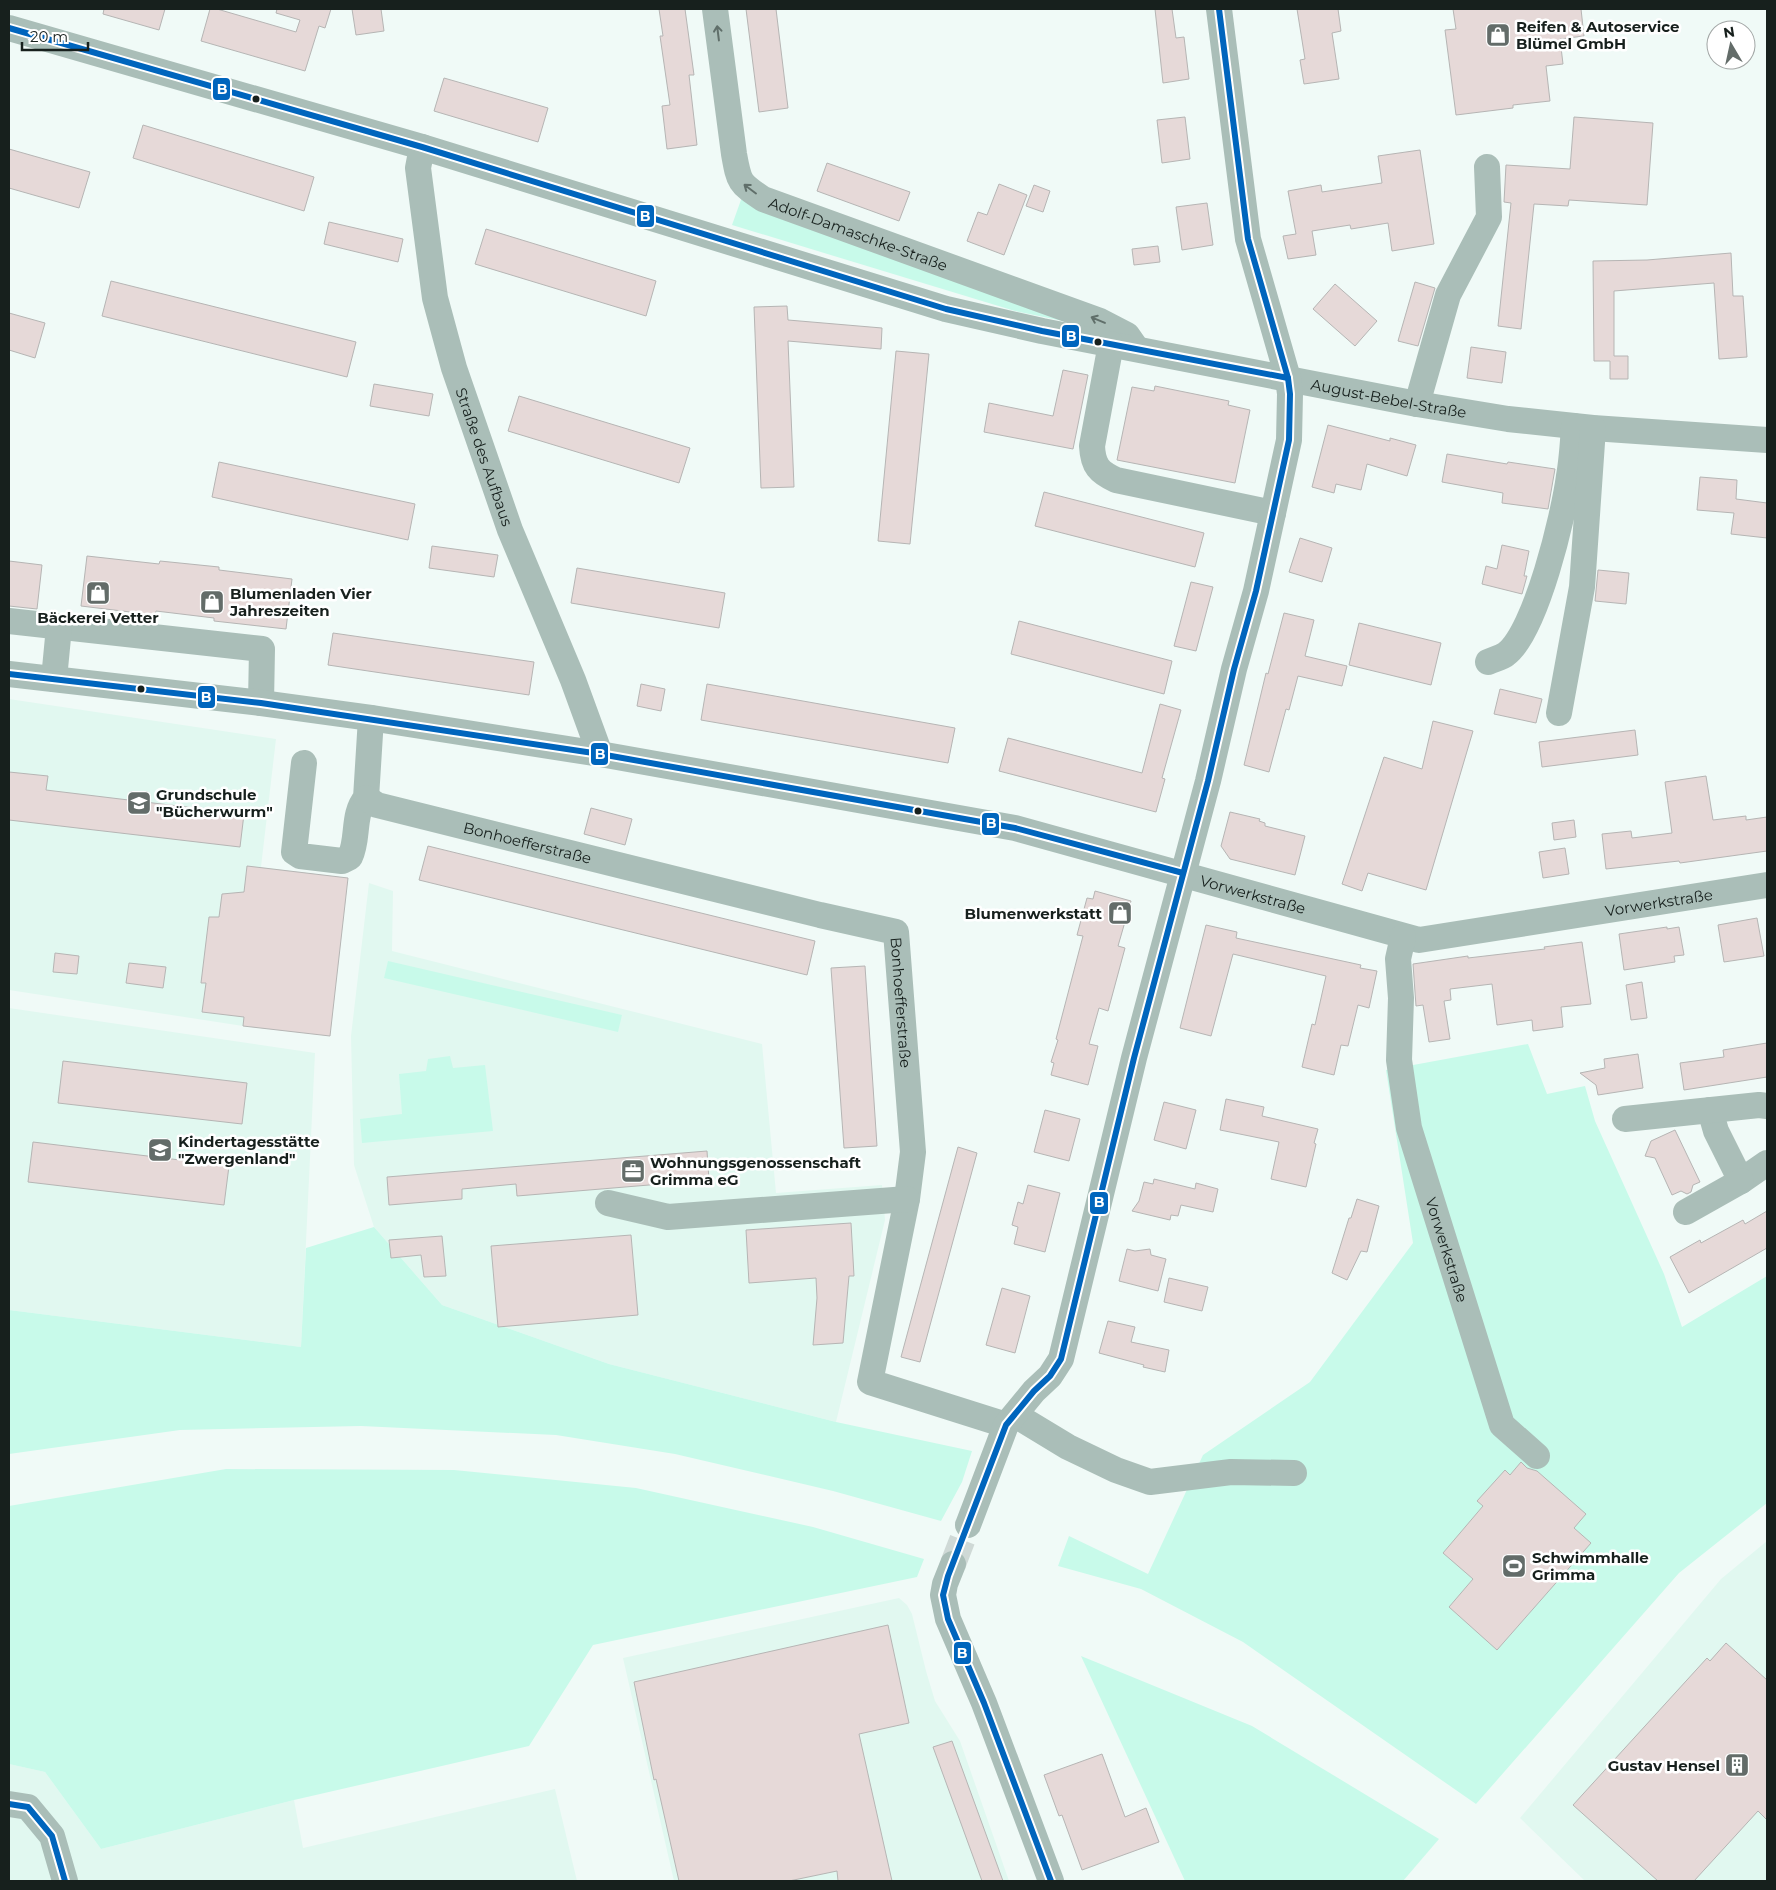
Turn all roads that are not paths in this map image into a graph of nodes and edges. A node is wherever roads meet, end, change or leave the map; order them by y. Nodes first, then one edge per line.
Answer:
1 (715, 9) edge
2 (1219, 9) edge
3 (9, 28) edge
4 (422, 147) junction
5 (1487, 167) dead end
6 (1123, 346) junction
7 (1288, 378) junction
8 (1417, 404) junction
9 (1584, 427) junction
10 (1767, 440) edge
11 (1273, 513) junction
12 (9, 621) edge
13 (58, 627) junction
14 (1488, 662) dead end
15 (9, 674) edge
16 (54, 679) junction
17 (261, 703) junction
18 (1559, 713) dead end
19 (371, 718) junction
20 (600, 754) junction
21 (304, 763) dead end
22 (366, 798) junction
23 (1183, 873) junction
24 (1767, 885) edge
25 (1403, 937) junction
26 (1767, 1106) edge
27 (1710, 1110) junction
28 (1625, 1119) dead end
29 (1767, 1163) edge
30 (1741, 1181) junction
31 (907, 1199) junction
32 (608, 1203) dead end
33 (1686, 1212) dead end
34 (1010, 1420) junction
35 (1537, 1456) dead end
36 (1294, 1473) dead end
37 (968, 1525) tunnel mouth
38 (953, 1564) tunnel mouth
39 (9, 1804) edge
40 (65, 1881) edge
41 (1050, 1881) edge

6 -> 1 street, Adolf-Damaschke-Straße
2 - 7 street
3 - 4 street, August-Bebel-Straße
4 - 6 street, August-Bebel-Straße
4 - 20 street, Straße des Aufbaus
5 - 8 street
6 - 7 street, August-Bebel-Straße
6 - 11 street
7 - 8 street, August-Bebel-Straße
7 - 11 street
8 - 9 street, August-Bebel-Straße
9 - 10 street, August-Bebel-Straße
9 - 14 street
9 - 18 street
11 - 23 street
12 - 13 street
13 - 16 street
13 - 17 street
15 - 16 street, Vorwerkstraße
16 - 17 street, Vorwerkstraße
17 - 19 street, Vorwerkstraße
19 - 20 street, Vorwerkstraße
19 - 22 street
20 - 23 street, Vorwerkstraße
21 - 22 street
22 - 31 street, Bonhoefferstraße
23 - 25 street, Vorwerkstraße
23 - 34 street
24 - 25 street, Vorwerkstraße
25 - 35 street, Vorwerkstraße
26 - 27 street
27 - 28 street
27 - 30 street
29 - 30 street
30 - 33 street
31 - 32 street
31 - 34 street, Bonhoefferstraße
34 - 36 street
34 - 37 street
38 - 41 street
39 - 40 street

